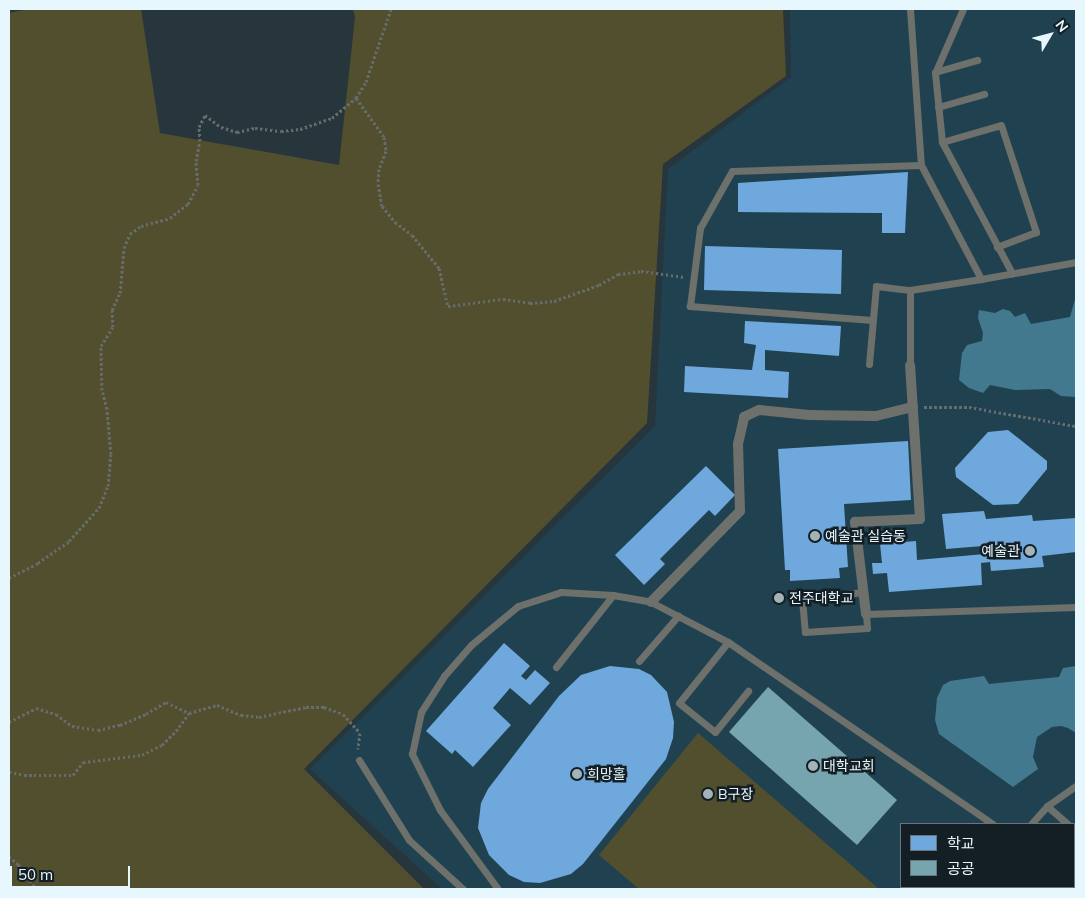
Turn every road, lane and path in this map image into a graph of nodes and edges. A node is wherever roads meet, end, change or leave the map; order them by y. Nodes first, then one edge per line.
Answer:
1 (391, 9) edge
2 (910, 9) edge
3 (962, 9) edge
4 (977, 60) dead end
5 (936, 72) junction
6 (984, 94) dead end
7 (356, 98) junction
8 (938, 107) junction
9 (942, 142) junction
10 (921, 166) junction
11 (997, 247) junction
12 (1076, 262) edge
13 (1012, 273) junction
14 (694, 280) junction
15 (981, 280) junction
16 (910, 290) junction
17 (872, 320) junction
18 (869, 364) dead end
19 (910, 365) joint
20 (913, 407) junction
21 (1076, 426) edge
22 (9, 578) edge
23 (863, 592) junction
24 (614, 595) junction
25 (651, 602) junction
26 (1076, 607) edge
27 (866, 614) junction
28 (678, 616) junction
29 (728, 642) junction
30 (639, 661) dead end
31 (556, 667) dead end
32 (748, 691) dead end
33 (189, 713) junction
34 (9, 722) edge
35 (359, 760) joint
36 (9, 772) edge
37 (1076, 786) edge
38 (1046, 806) junction
39 (993, 823) edge
40 (1032, 823) edge
41 (1067, 823) edge
42 (9, 856) edge
43 (36, 889) edge
44 (463, 889) edge
45 (498, 889) edge

1 - 7 path
2 - 10 lane
3 - 5 lane
4 - 5 lane
5 - 8 lane
6 - 8 lane
7 - 14 path
7 - 22 path
8 - 9 lane
9 - 11 lane
9 - 11 lane
10 - 14 lane
10 - 15 lane
11 - 13 lane
12 - 13 lane
13 - 15 lane
14 - 17 lane
15 - 16 lane
16 - 17 lane
16 - 19 lane
17 - 18 lane
19 - 20 street
20 - 21 path
20 - 23 street
20 - 25 street
23 - 27 street
23 - 27 lane
24 - 25 lane
24 - 31 lane
24 - 45 lane
25 - 28 lane
26 - 27 lane
28 - 29 lane
28 - 30 lane
29 - 32 lane
29 - 39 lane
33 - 34 path
33 - 35 path
33 - 36 path
35 - 44 lane
37 - 38 lane
38 - 40 lane
38 - 41 lane
42 - 43 path

